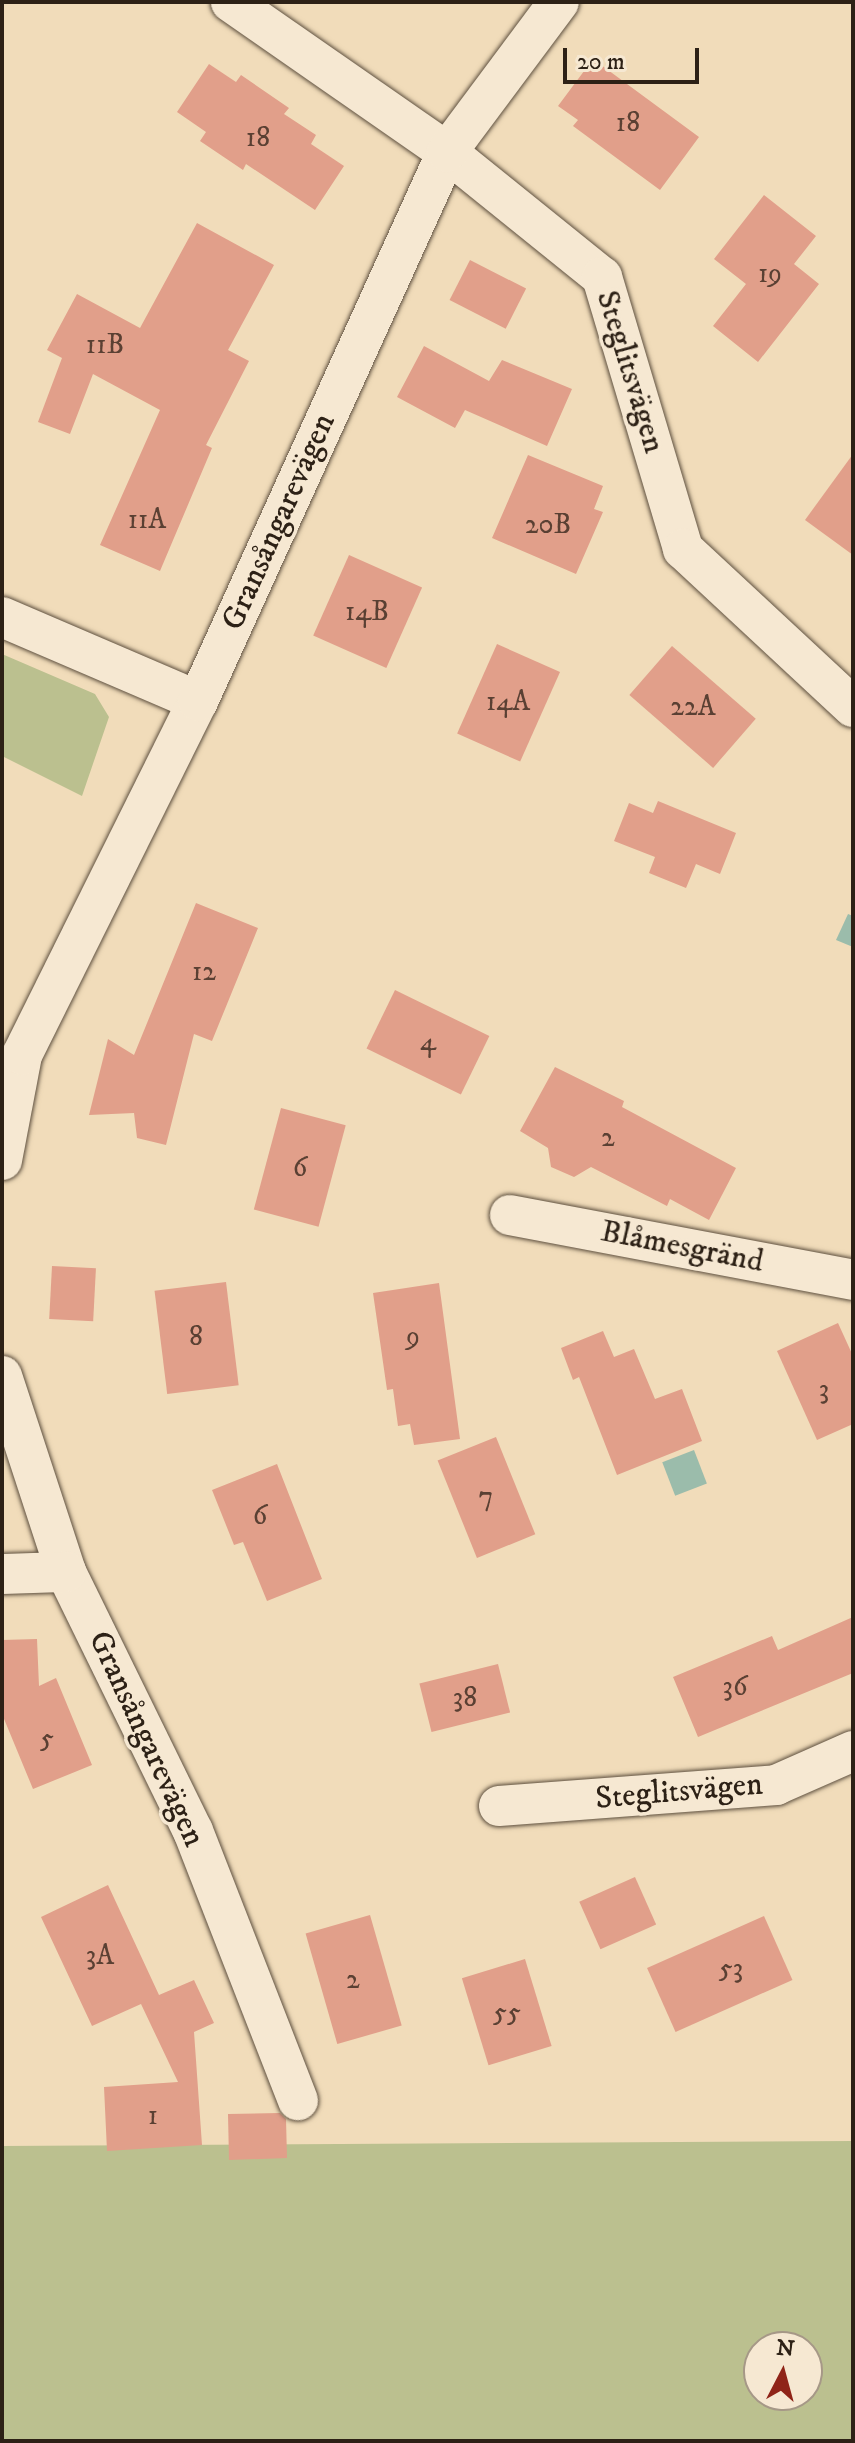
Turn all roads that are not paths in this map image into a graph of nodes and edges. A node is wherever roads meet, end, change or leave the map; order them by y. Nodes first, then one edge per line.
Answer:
1 (231, 2) edge
2 (559, 2) edge
3 (447, 152) junction
4 (2, 617) edge
5 (198, 701) junction
6 (853, 707) edge
7 (12, 1051) edge
8 (2, 1160) edge
9 (510, 1215) dead end
10 (853, 1280) edge
11 (2, 1376) edge
12 (66, 1572) junction
13 (2, 1574) edge
14 (853, 1751) edge
15 (499, 1806) dead end
16 (298, 2100) dead end

1 - 3 street, Steglitsvägen
2 - 3 street, Gransångarevägen
3 - 5 street, Gransångarevägen
3 - 6 street, Steglitsvägen
4 - 5 street
5 - 7 street, Gransångarevägen
7 - 8 street, Gransångarevägen
9 - 10 street, Blåmesgränd
11 - 12 street, Gransångarevägen
12 - 13 street
12 - 16 street, Gransångarevägen
14 - 15 street, Steglitsvägen

